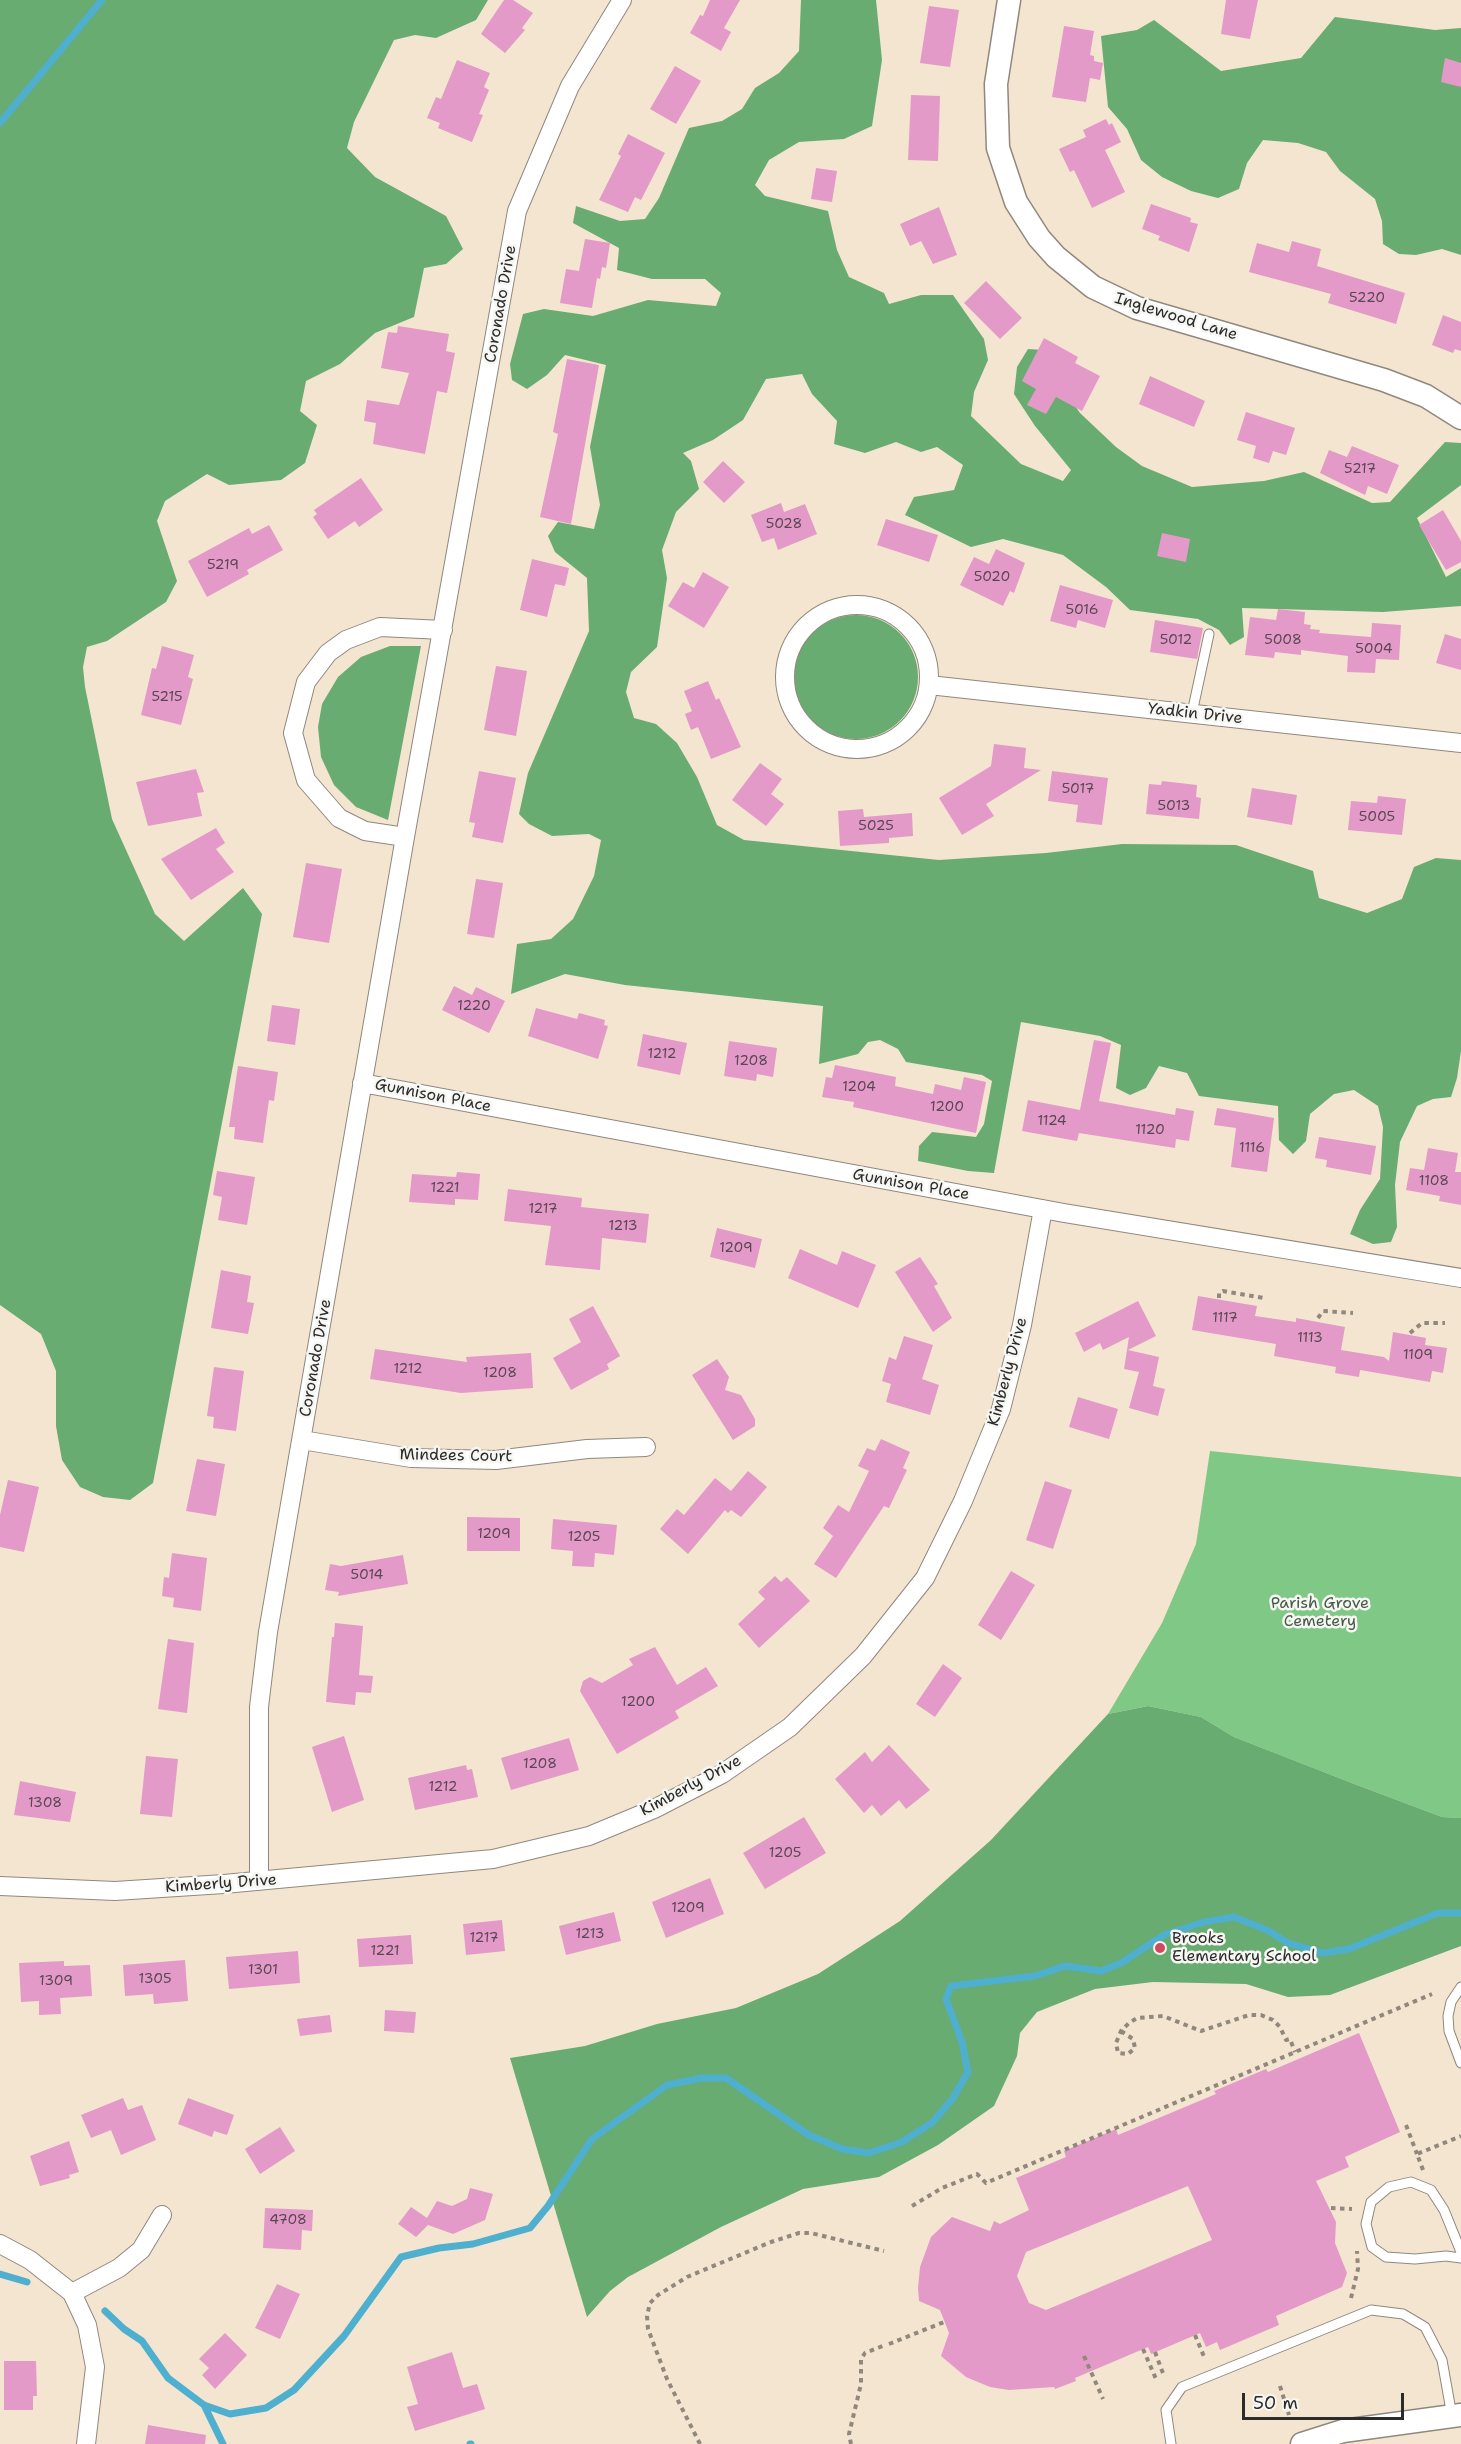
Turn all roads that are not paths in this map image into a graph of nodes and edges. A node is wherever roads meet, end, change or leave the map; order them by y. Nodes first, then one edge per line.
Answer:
1 (622, 0) edge
2 (1009, 0) edge
3 (1461, 418) edge
4 (443, 630) junction
5 (1209, 634) dead end
6 (930, 685) junction
7 (1192, 713) junction
8 (1461, 743) edge
9 (405, 837) junction
10 (362, 1083) junction
11 (1043, 1209) junction
12 (1461, 1278) edge
13 (302, 1440) junction
14 (646, 1447) dead end
15 (259, 1881) junction
16 (0, 1886) edge
17 (1461, 1987) edge
18 (1461, 2063) edge
19 (162, 2215) dead end
20 (0, 2244) edge
21 (1461, 2252) edge
22 (1461, 2258) edge
23 (72, 2294) junction
24 (1456, 2415) edge
25 (86, 2444) edge
26 (1171, 2444) edge
27 (1302, 2444) edge

1 - 4 street, Coronado Drive
2 - 3 street, Inglewood Lane
4 - 9 street, Coronado Drive
4 - 9 street
5 - 7 lane
6 - 6 street
6 - 7 street, Yadkin Drive
7 - 8 street, Yadkin Drive
9 - 10 street, Coronado Drive
10 - 11 street, Gunnison Place
10 - 13 street, Coronado Drive
11 - 12 street, Gunnison Place
11 - 15 street, Kimberly Drive
13 - 14 street, Mindees Court
13 - 15 street, Coronado Drive
15 - 16 street, Kimberly Drive
17 - 18 lane
19 - 23 street
20 - 23 street
21 - 22 lane
23 - 25 street
24 - 26 lane
24 - 27 street

